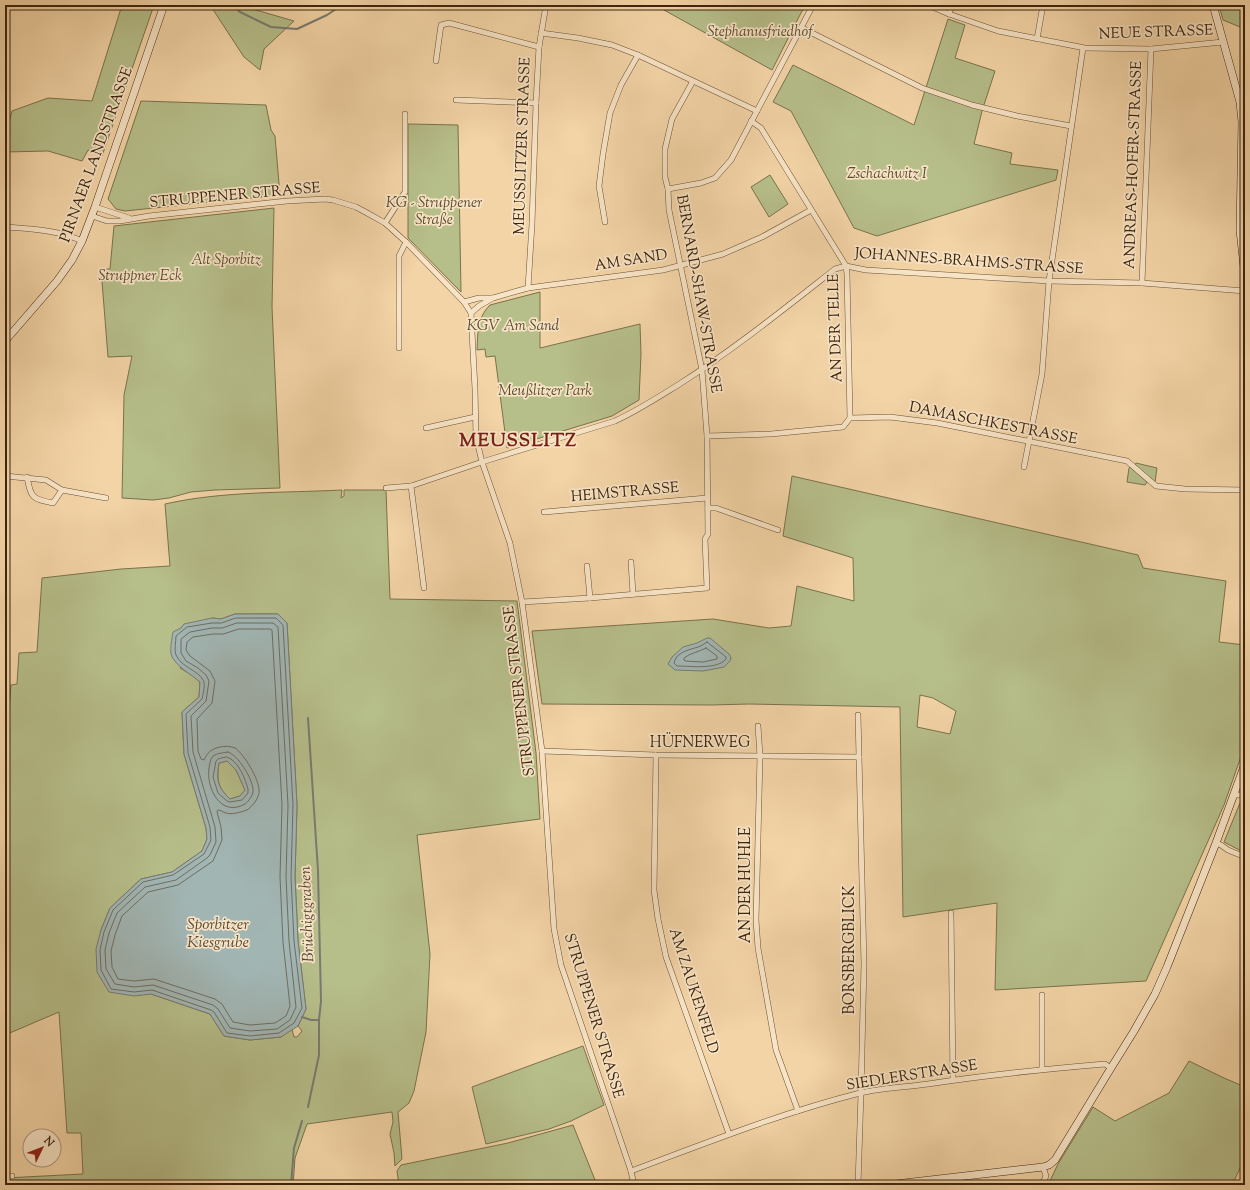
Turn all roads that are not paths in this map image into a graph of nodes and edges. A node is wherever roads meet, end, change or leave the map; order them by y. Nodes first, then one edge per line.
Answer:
1 (164, 5) edge
2 (546, 5) edge
3 (813, 5) edge
4 (928, 5) edge
5 (952, 5) edge
6 (1043, 5) edge
7 (1213, 5) edge
8 (949, 14) junction
9 (802, 28) junction
10 (541, 33) junction
11 (1037, 39) junction
12 (1223, 42) junction
13 (540, 47) junction
14 (1083, 48) junction
15 (1151, 49) junction
16 (638, 55) junction
17 (436, 61) dead end
18 (693, 81) junction
19 (456, 100) dead end
20 (1242, 102) edge
21 (536, 103) junction
22 (757, 111) junction
23 (406, 114) dead end
24 (751, 121) junction
25 (1071, 126) junction
26 (668, 189) junction
27 (96, 206) junction
28 (811, 210) junction
29 (92, 216) junction
30 (130, 219) junction
31 (605, 222) dead end
32 (385, 224) junction
33 (5, 227) edge
34 (82, 241) junction
35 (406, 242) junction
36 (682, 265) junction
37 (846, 266) junction
38 (1245, 276) edge
39 (1049, 281) junction
40 (1142, 283) junction
41 (528, 288) junction
42 (1245, 291) edge
43 (493, 298) junction
44 (464, 302) junction
45 (472, 313) junction
46 (5, 341) edge
47 (399, 348) dead end
48 (702, 370) junction
49 (476, 418) junction
50 (850, 418) junction
51 (426, 428) dead end
52 (708, 436) junction
53 (1028, 442) junction
54 (482, 462) junction
55 (1024, 467) dead end
56 (5, 476) edge
57 (27, 477) junction
58 (412, 486) junction
59 (386, 488) dead end
60 (62, 490) junction
61 (1245, 490) edge
62 (106, 498) dead end
63 (707, 498) junction
64 (708, 508) junction
65 (544, 512) dead end
66 (778, 530) dead end
67 (631, 562) dead end
68 (587, 566) dead end
69 (424, 588) dead end
70 (633, 594) junction
71 (590, 598) junction
72 (522, 602) junction
73 (858, 715) dead end
74 (758, 726) dead end
75 (542, 751) junction
76 (656, 756) junction
77 (760, 756) junction
78 (859, 757) junction
79 (1245, 764) edge
80 (1245, 794) edge
81 (1234, 795) junction
82 (1216, 843) junction
83 (1245, 857) edge
84 (951, 913) dead end
85 (1042, 994) dead end
86 (1111, 1068) junction
87 (1042, 1069) junction
88 (953, 1080) junction
89 (861, 1093) junction
90 (798, 1111) junction
91 (729, 1134) junction
92 (1043, 1166) junction
93 (631, 1171) junction
94 (5, 1176) edge
95 (12, 1176) dead end
96 (634, 1185) edge
97 (858, 1185) edge
98 (887, 1185) edge
99 (1042, 1185) edge

1 - 27 street, PIRNAER LANDSTRASSE
2 - 10 street, MEUSSLITZER STRASSE
3 - 9 street
4 - 8 street, NEUE STRASSE
5 - 8 street
6 - 11 street
7 - 12 street
8 - 11 street, NEUE STRASSE
9 - 22 street
9 - 25 street
10 - 13 street, MEUSSLITZER STRASSE
10 - 16 street
11 - 14 street, NEUE STRASSE
12 - 15 street, NEUE STRASSE
12 - 20 street
13 - 17 street
13 - 21 street, MEUSSLITZER STRASSE
14 - 15 street, NEUE STRASSE
14 - 25 street
15 - 40 street, ANDREAS-HOFER-STRASSE
16 - 18 street
16 - 31 street
18 - 22 street
18 - 26 street, BERNARD-SHAW-STRASSE
19 - 21 street
20 - 38 street
21 - 41 street, MEUSSLITZER STRASSE
22 - 24 street
23 - 32 street
24 - 26 street
24 - 28 street, AN DER TELLE
25 - 39 street
26 - 36 street, BERNARD-SHAW-STRASSE
27 - 29 street, PIRNAER LANDSTRASSE
27 - 30 street, STRUPPENER STRASSE
28 - 36 street, AM SAND
28 - 37 street, AN DER TELLE
29 - 30 street, STRUPPENER STRASSE
29 - 34 street, PIRNAER LANDSTRASSE
30 - 32 street, STRUPPENER STRASSE
32 - 35 street, STRUPPENER STRASSE
33 - 34 street
34 - 46 street, PIRNAER LANDSTRASSE
35 - 44 street, STRUPPENER STRASSE
35 - 47 street
36 - 41 street, AM SAND
36 - 48 street, BERNARD-SHAW-STRASSE
37 - 39 street, JOHANNES-BRAHMS-STRASSE
37 - 48 street, JOHANNES-BRAHMS-STRASSE
37 - 50 street, AN DER TELLE
39 - 40 street, JOHANNES-BRAHMS-STRASSE
39 - 53 street
40 - 42 street, JOHANNES-BRAHMS-STRASSE
41 - 43 street, AM SAND
43 - 44 street, AM SAND
43 - 45 street, AM SAND
44 - 45 street, STRUPPENER STRASSE
45 - 49 street, STRUPPENER STRASSE
48 - 52 street, BERNARD-SHAW-STRASSE
48 - 54 street, JOHANNES-BRAHMS-STRASSE
49 - 51 street
49 - 54 street, STRUPPENER STRASSE
50 - 52 street
50 - 53 street, DAMASCHKESTRASSE
52 - 63 street, BERNARD-SHAW-STRASSE
53 - 55 street
53 - 61 street, DAMASCHKESTRASSE
54 - 58 street, JOHANNES-BRAHMS-STRASSE
54 - 72 street, STRUPPENER STRASSE
56 - 57 street
57 - 60 street
57 - 60 street
58 - 59 street, JOHANNES-BRAHMS-STRASSE
58 - 69 street
60 - 62 street
63 - 64 street, BERNARD-SHAW-STRASSE
63 - 65 street, HEIMSTRASSE
64 - 66 street
64 - 70 street, BERNARD-SHAW-STRASSE
67 - 70 street
68 - 71 street
70 - 71 street
71 - 72 street
72 - 75 street, STRUPPENER STRASSE
73 - 78 street, BORSBERGBLICK
74 - 77 street, AN DER HUHLE
75 - 76 street, HÜFNERWEG
75 - 93 street, STRUPPENER STRASSE
76 - 77 street, HÜFNERWEG
76 - 91 street, AM ZAUKENFELD
77 - 78 street, HÜFNERWEG
77 - 90 street, AN DER HUHLE
78 - 89 street, BORSBERGBLICK
79 - 81 street
80 - 81 street
81 - 82 street
82 - 83 street
82 - 86 street
84 - 88 street
85 - 87 street
86 - 87 street, SIEDLERSTRASSE
86 - 92 street
87 - 88 street, SIEDLERSTRASSE
88 - 89 street, SIEDLERSTRASSE
89 - 90 street, SIEDLERSTRASSE
89 - 97 street, BORSBERGBLICK
90 - 91 street, SIEDLERSTRASSE
91 - 93 street, SIEDLERSTRASSE
92 - 98 street
92 - 99 street
93 - 96 street, STRUPPENER STRASSE
94 - 95 street

